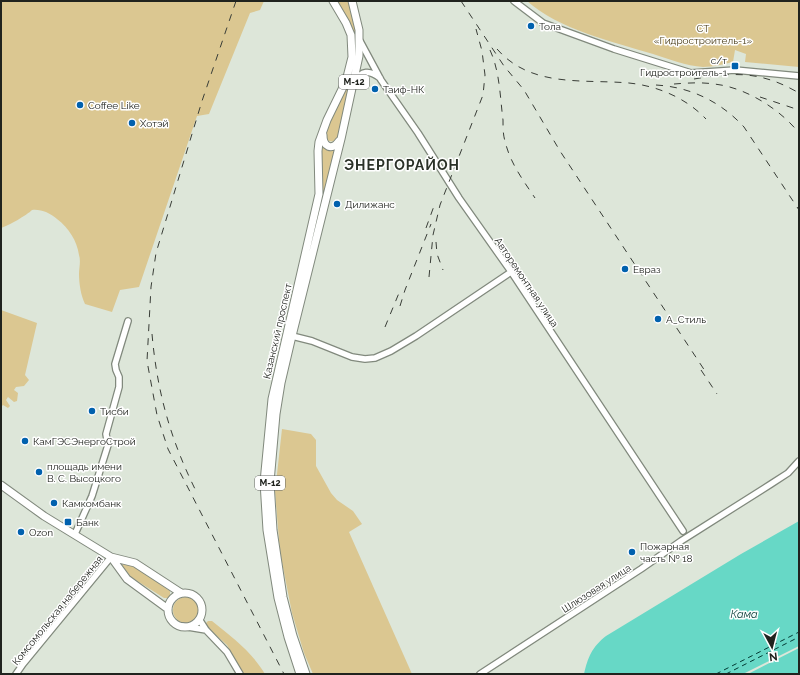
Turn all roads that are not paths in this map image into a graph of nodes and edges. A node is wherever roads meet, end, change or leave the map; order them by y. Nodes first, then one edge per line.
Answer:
1 (333, 1) edge
2 (352, 1) edge
3 (514, 1) edge
4 (360, 41) junction
5 (799, 76) edge
6 (381, 80) junction
7 (354, 85) junction
8 (323, 131) junction
9 (341, 138) junction
10 (510, 272) junction
11 (128, 321) dead end
12 (292, 336) junction
13 (278, 382) junction
14 (275, 399) junction
15 (799, 461) edge
16 (1, 485) edge
17 (683, 531) junction
18 (695, 533) junction
19 (75, 534) junction
20 (681, 541) junction
21 (111, 557) junction
22 (119, 567) junction
23 (102, 568) junction
24 (181, 593) junction
25 (168, 609) junction
26 (199, 618) junction
27 (182, 626) junction
28 (206, 630) junction
29 (16, 674) edge
30 (240, 674) edge
31 (300, 674) edge
32 (306, 674) edge
33 (480, 674) edge

1 - 8 main road, Казанский проспект / М-12
2 - 4 main road, Казанский проспект / М-12
3 - 5 street
4 - 6 street, Авторемонтная улица
4 - 7 main road, Казанский проспект / М-12
6 - 7 street
6 - 10 street, Авторемонтная улица
7 - 9 main road, Казанский проспект / М-12
8 - 9 main road
8 - 13 main road, Казанский проспект / М-12
9 - 12 main road, Казанский проспект / М-12
10 - 12 street
10 - 17 street, Авторемонтная улица
11 - 19 street
12 - 13 main road, Казанский проспект / М-12
13 - 14 main road, Казанский проспект / М-12
14 - 31 main road, Казанский проспект / М-12
14 - 32 main road, Казанский проспект / М-12
15 - 18 street, Шлюзовая улица
16 - 19 main road
17 - 18 street
17 - 20 street
18 - 20 street, Шлюзовая улица
19 - 21 main road
20 - 33 street, Шлюзовая улица
21 - 22 main road
21 - 23 street, Комсомольская набережная
21 - 24 main road
22 - 23 street
22 - 25 main road
23 - 29 street, Комсомольская набережная
24 - 25 main road
24 - 26 main road
25 - 27 main road
26 - 27 main road
26 - 28 street
27 - 28 street
28 - 30 street

